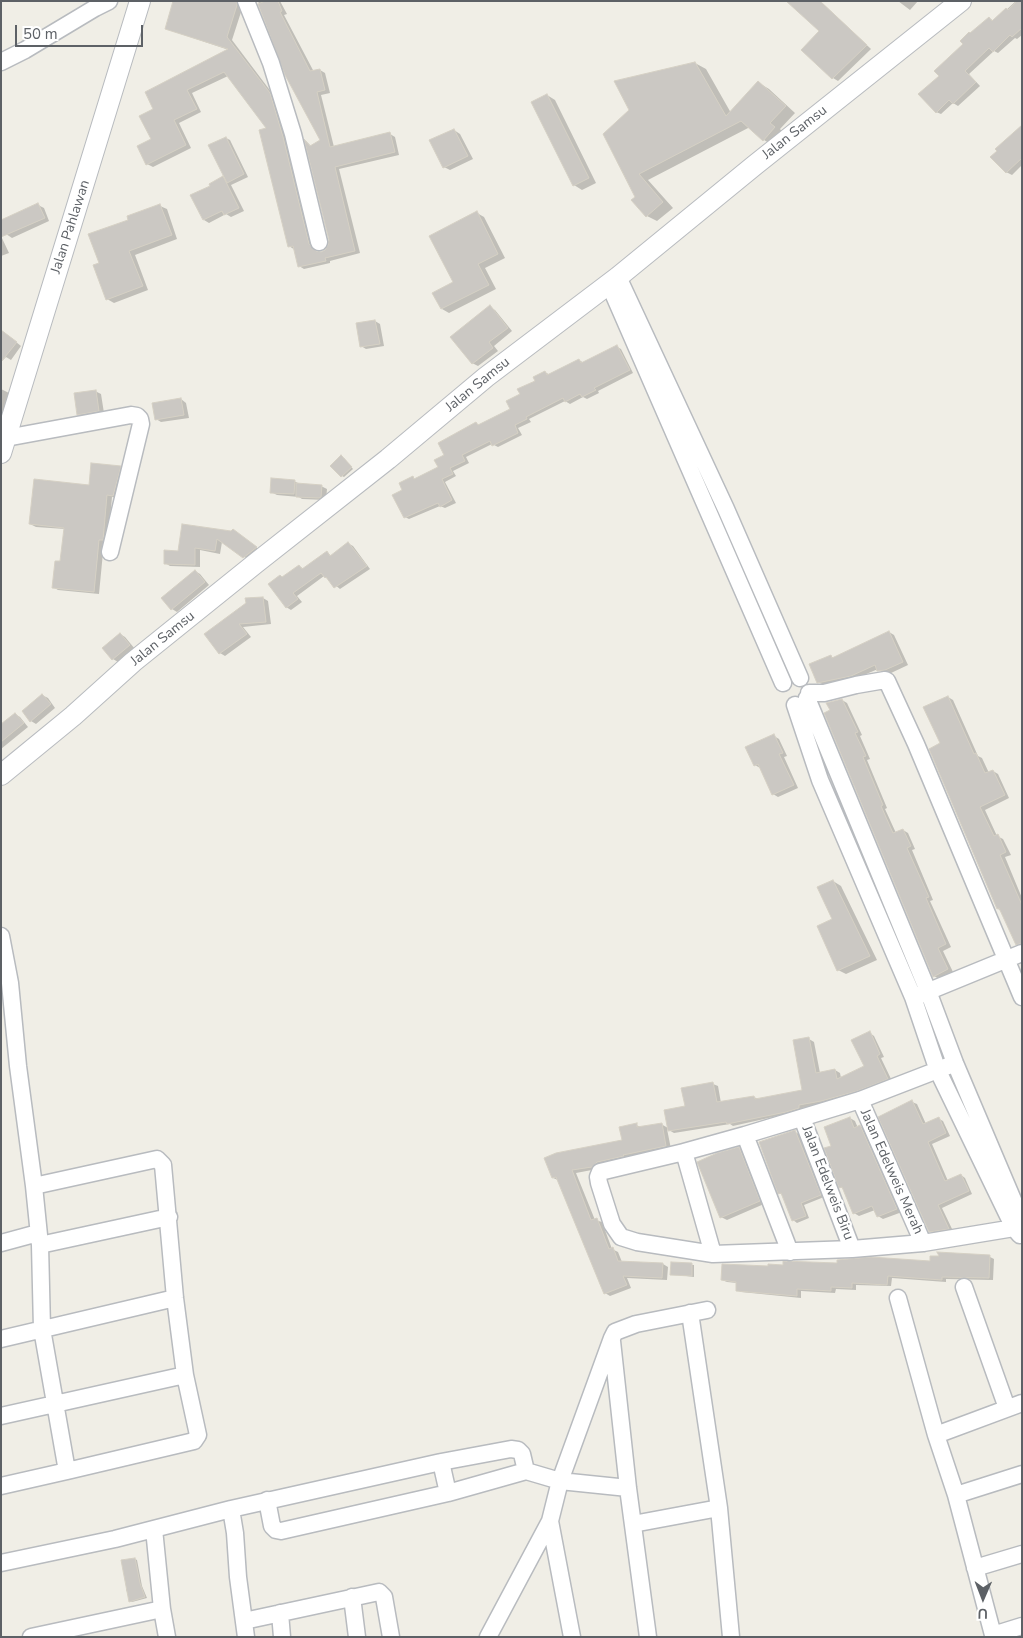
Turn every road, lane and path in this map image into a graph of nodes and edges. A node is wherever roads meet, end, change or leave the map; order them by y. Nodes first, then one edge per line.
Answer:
1 (109, 1) edge
2 (140, 1) edge
3 (246, 1) edge
4 (960, 1) edge
5 (1, 62) edge
6 (319, 242) dead end
7 (614, 280) junction
8 (3, 442) edge
9 (718, 512) junction
10 (110, 552) dead end
11 (800, 678) junction
12 (783, 683) junction
13 (804, 699) junction
14 (1, 775) edge
15 (1, 936) edge
16 (1022, 953) edge
17 (1005, 959) junction
18 (6, 985) edge
19 (921, 994) junction
20 (1022, 997) edge
21 (955, 1063) junction
22 (938, 1071) junction
23 (860, 1100) junction
24 (802, 1118) junction
25 (745, 1135) junction
26 (684, 1152) junction
27 (34, 1186) junction
28 (169, 1217) junction
29 (1020, 1228) edge
30 (39, 1239) junction
31 (1, 1242) edge
32 (923, 1243) junction
33 (852, 1249) junction
34 (790, 1252) junction
35 (713, 1254) junction
36 (964, 1287) dead end
37 (175, 1298) junction
38 (898, 1298) dead end
39 (707, 1310) dead end
40 (690, 1313) junction
41 (42, 1329) junction
42 (612, 1338) junction
43 (1, 1339) edge
44 (185, 1375) junction
45 (55, 1404) junction
46 (1014, 1405) edge
47 (1, 1416) edge
48 (936, 1435) junction
49 (442, 1462) junction
50 (67, 1471) junction
51 (526, 1471) junction
52 (1022, 1474) edge
53 (560, 1480) junction
54 (1, 1486) edge
55 (628, 1488) junction
56 (448, 1493) junction
57 (956, 1495) junction
58 (267, 1500) junction
59 (719, 1508) junction
60 (231, 1509) junction
61 (550, 1521) junction
62 (633, 1524) junction
63 (154, 1529) junction
64 (1022, 1554) edge
65 (1, 1563) edge
66 (975, 1568) junction
67 (352, 1597) junction
68 (162, 1609) junction
69 (258, 1621) edge
70 (1022, 1626) edge
71 (993, 1636) edge
72 (31, 1637) edge
73 (167, 1637) edge
74 (282, 1637) edge
75 (357, 1637) edge
76 (391, 1637) edge
77 (488, 1637) edge
78 (572, 1637) edge
79 (648, 1637) edge
80 (732, 1637) edge

1 - 5 street
2 - 8 street, Jalan Pahlawan
3 - 6 street
4 - 7 street, Jalan Samsu
7 - 9 street
7 - 14 street, Jalan Samsu
8 - 10 street
9 - 11 street
9 - 12 street
11 - 12 street
11 - 13 street
12 - 13 street
13 - 17 street
13 - 19 street
15 - 18 street
16 - 17 street
17 - 19 street
17 - 20 street
18 - 27 street
19 - 21 street
19 - 22 street
21 - 22 street
21 - 29 street
22 - 23 street
22 - 29 street
23 - 24 street
23 - 32 street, Jalan Edelweis Merah
24 - 25 street
24 - 33 street, Jalan Edelweis Biru
25 - 26 street
25 - 34 street
26 - 35 street
26 - 35 street
27 - 28 street
27 - 30 street
28 - 30 street
28 - 37 street
29 - 32 street
30 - 31 street
30 - 41 street
32 - 33 street
33 - 34 street
34 - 35 street
36 - 46 street
37 - 41 street
37 - 44 street
38 - 48 street
39 - 40 street
40 - 42 street
40 - 59 street
41 - 43 street
41 - 45 street
42 - 53 street
42 - 55 street
44 - 45 street
44 - 50 street
45 - 47 street
45 - 50 street
46 - 48 street
48 - 57 street
49 - 51 street
49 - 56 street
49 - 58 street
50 - 54 street
51 - 53 street
51 - 56 street
52 - 57 street
53 - 55 street
53 - 61 street
55 - 62 street
56 - 58 street
57 - 66 street
58 - 60 street
59 - 62 street
59 - 80 street
60 - 63 street
60 - 69 street
61 - 77 street
61 - 78 street
62 - 79 street
63 - 65 street
63 - 68 street
64 - 66 street
66 - 71 street
67 - 69 street
67 - 75 street
67 - 76 street
68 - 72 street
68 - 73 street
69 - 74 street
70 - 71 street

